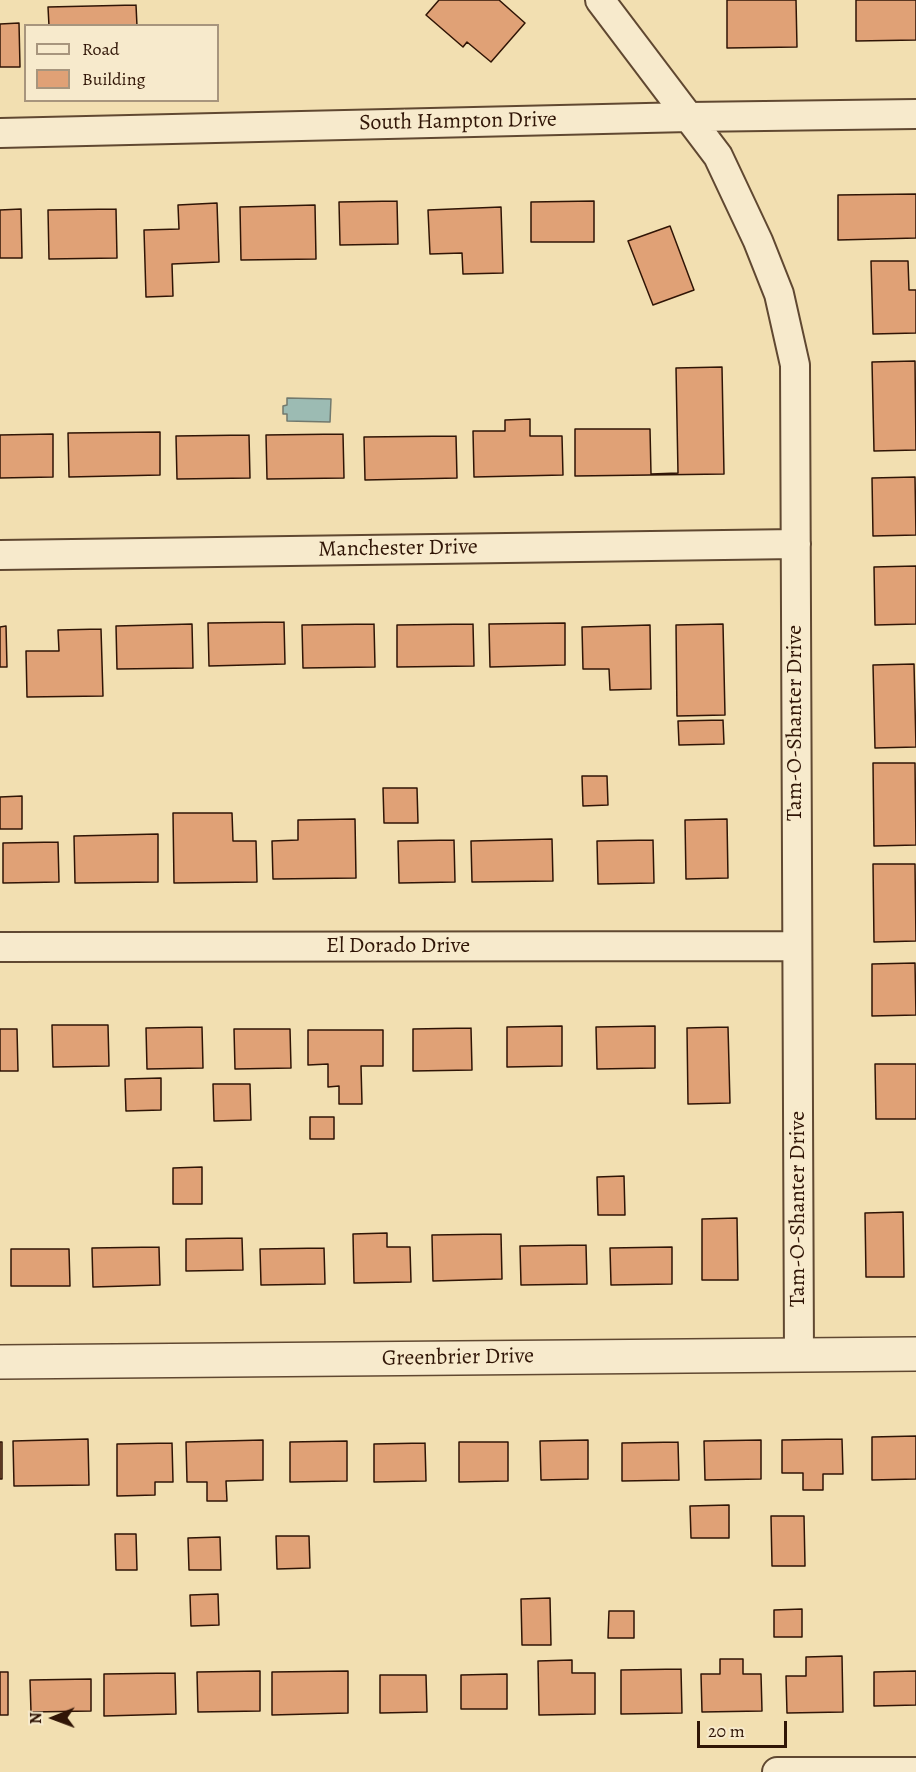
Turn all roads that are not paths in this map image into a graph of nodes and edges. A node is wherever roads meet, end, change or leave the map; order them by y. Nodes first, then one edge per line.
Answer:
1 (600, 0) edge
2 (916, 114) edge
3 (689, 117) junction
4 (0, 133) edge
5 (796, 544) junction
6 (0, 555) edge
7 (797, 946) junction
8 (0, 947) edge
9 (800, 1354) junction
10 (916, 1354) edge
11 (0, 1362) edge
12 (777, 1772) edge
13 (916, 1772) edge

1 - 3 street, Tam-O-Shanter Drive
2 - 3 street, South Hampton Drive
3 - 4 street, South Hampton Drive
3 - 5 street, Tam-O-Shanter Drive
5 - 6 street, Manchester Drive
5 - 7 street, Tam-O-Shanter Drive
7 - 8 street, El Dorado Drive
7 - 9 street, Tam-O-Shanter Drive
9 - 10 street, Greenbrier Drive
9 - 11 street, Greenbrier Drive
12 - 13 street

